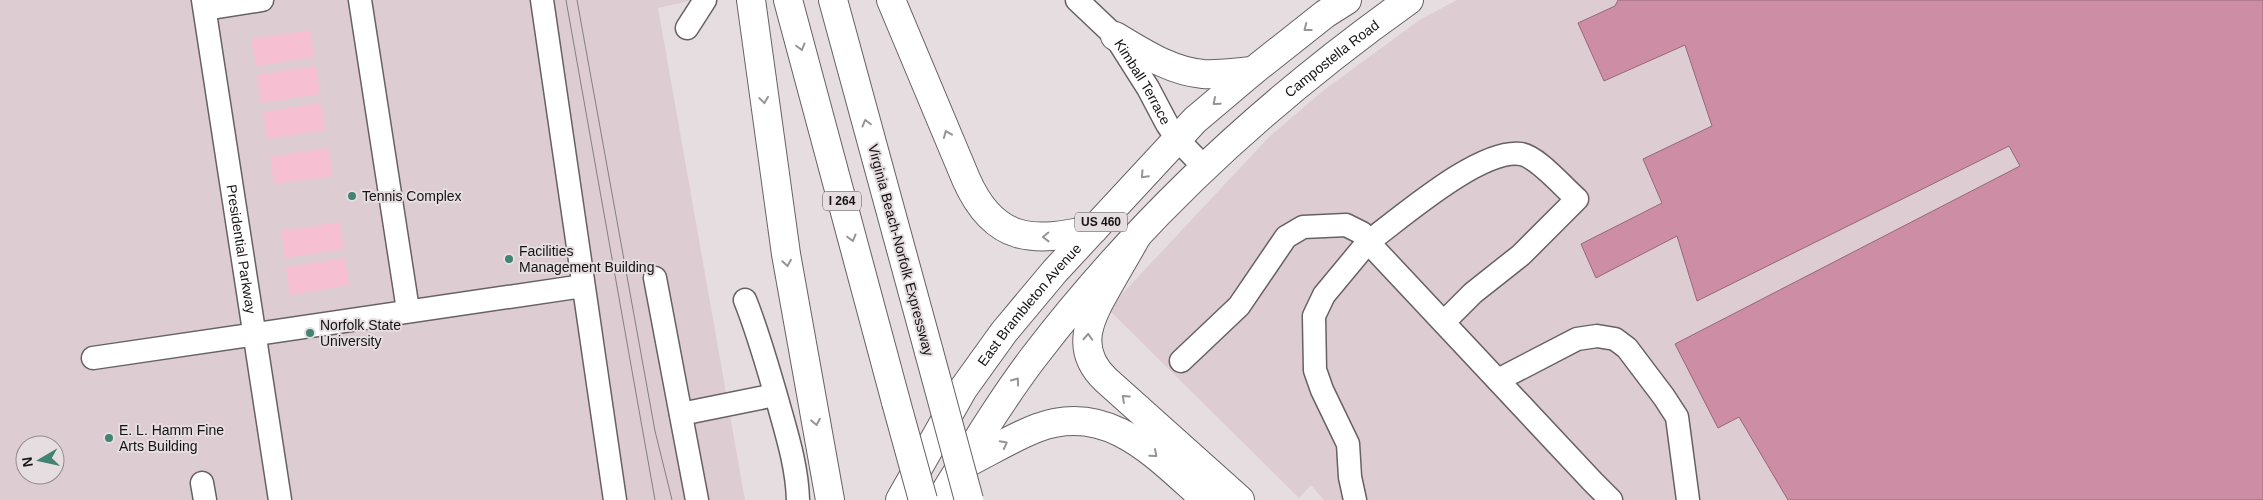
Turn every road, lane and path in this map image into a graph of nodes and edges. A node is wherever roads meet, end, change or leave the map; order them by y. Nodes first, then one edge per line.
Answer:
1 (262, 0) edge
2 (360, 0) edge
3 (542, 0) edge
4 (705, 0) edge
5 (751, 0) edge
6 (788, 0) edge
7 (833, 0) edge
8 (892, 0) edge
9 (1077, 0) edge
10 (1347, 0) edge
11 (1409, 0) edge
12 (204, 4) edge
13 (687, 28) dead end
14 (1115, 36) junction
15 (1253, 71) junction
16 (1177, 139) junction
17 (1204, 167) junction
18 (1094, 229) junction
19 (1137, 236) junction
20 (1368, 242) junction
21 (655, 278) dead end
22 (583, 286) junction
23 (745, 300) dead end
24 (408, 310) junction
25 (1444, 322) junction
26 (255, 334) junction
27 (93, 358) dead end
28 (1180, 361) dead end
29 (1498, 380) junction
30 (776, 395) junction
31 (680, 414) junction
32 (961, 466) junction
33 (280, 500) edge
34 (615, 500) edge
35 (697, 500) edge
36 (798, 500) edge
37 (830, 500) edge
38 (900, 500) edge
39 (923, 500) edge
40 (940, 500) edge
41 (969, 500) edge
42 (1206, 500) edge
43 (1240, 500) edge
44 (1355, 500) edge
45 (1611, 500) edge
46 (1688, 500) edge

1 - 12 street
2 - 24 street
3 - 22 street
4 - 13 street
5 -> 37 main road
6 -> 39 main road, I 264, bridge
41 -> 7 main road, Virginia Beach-Norfolk Expressway, bridge
18 -> 8 main road
9 - 14 street, Kimball Terrace
10 -> 15 main road, US 460
11 - 17 main road, Campostella Road / US 460
12 - 26 street, Presidential Parkway
14 - 15 main road
14 - 16 street, Kimball Terrace
15 -> 16 main road, East Brambleton Avenue / US 460
16 - 17 street, Kimball Terrace
16 -> 18 main road, East Brambleton Avenue / US 460
17 - 19 main road, US 460
18 - 38 main road, East Brambleton Avenue / US 460
32 -> 19 main road, US 460
43 -> 19 main road
20 - 25 street
20 - 25 street
20 - 28 street
20 - 44 street
21 - 31 street
22 - 24 street
22 - 34 street
23 - 30 street
24 - 26 street
25 - 29 street
26 - 27 street
26 - 33 street, Presidential Parkway
29 - 45 street
29 - 46 street
30 - 31 street
30 - 36 street
31 - 35 street
32 - 40 main road, US 460
32 -> 42 main road

